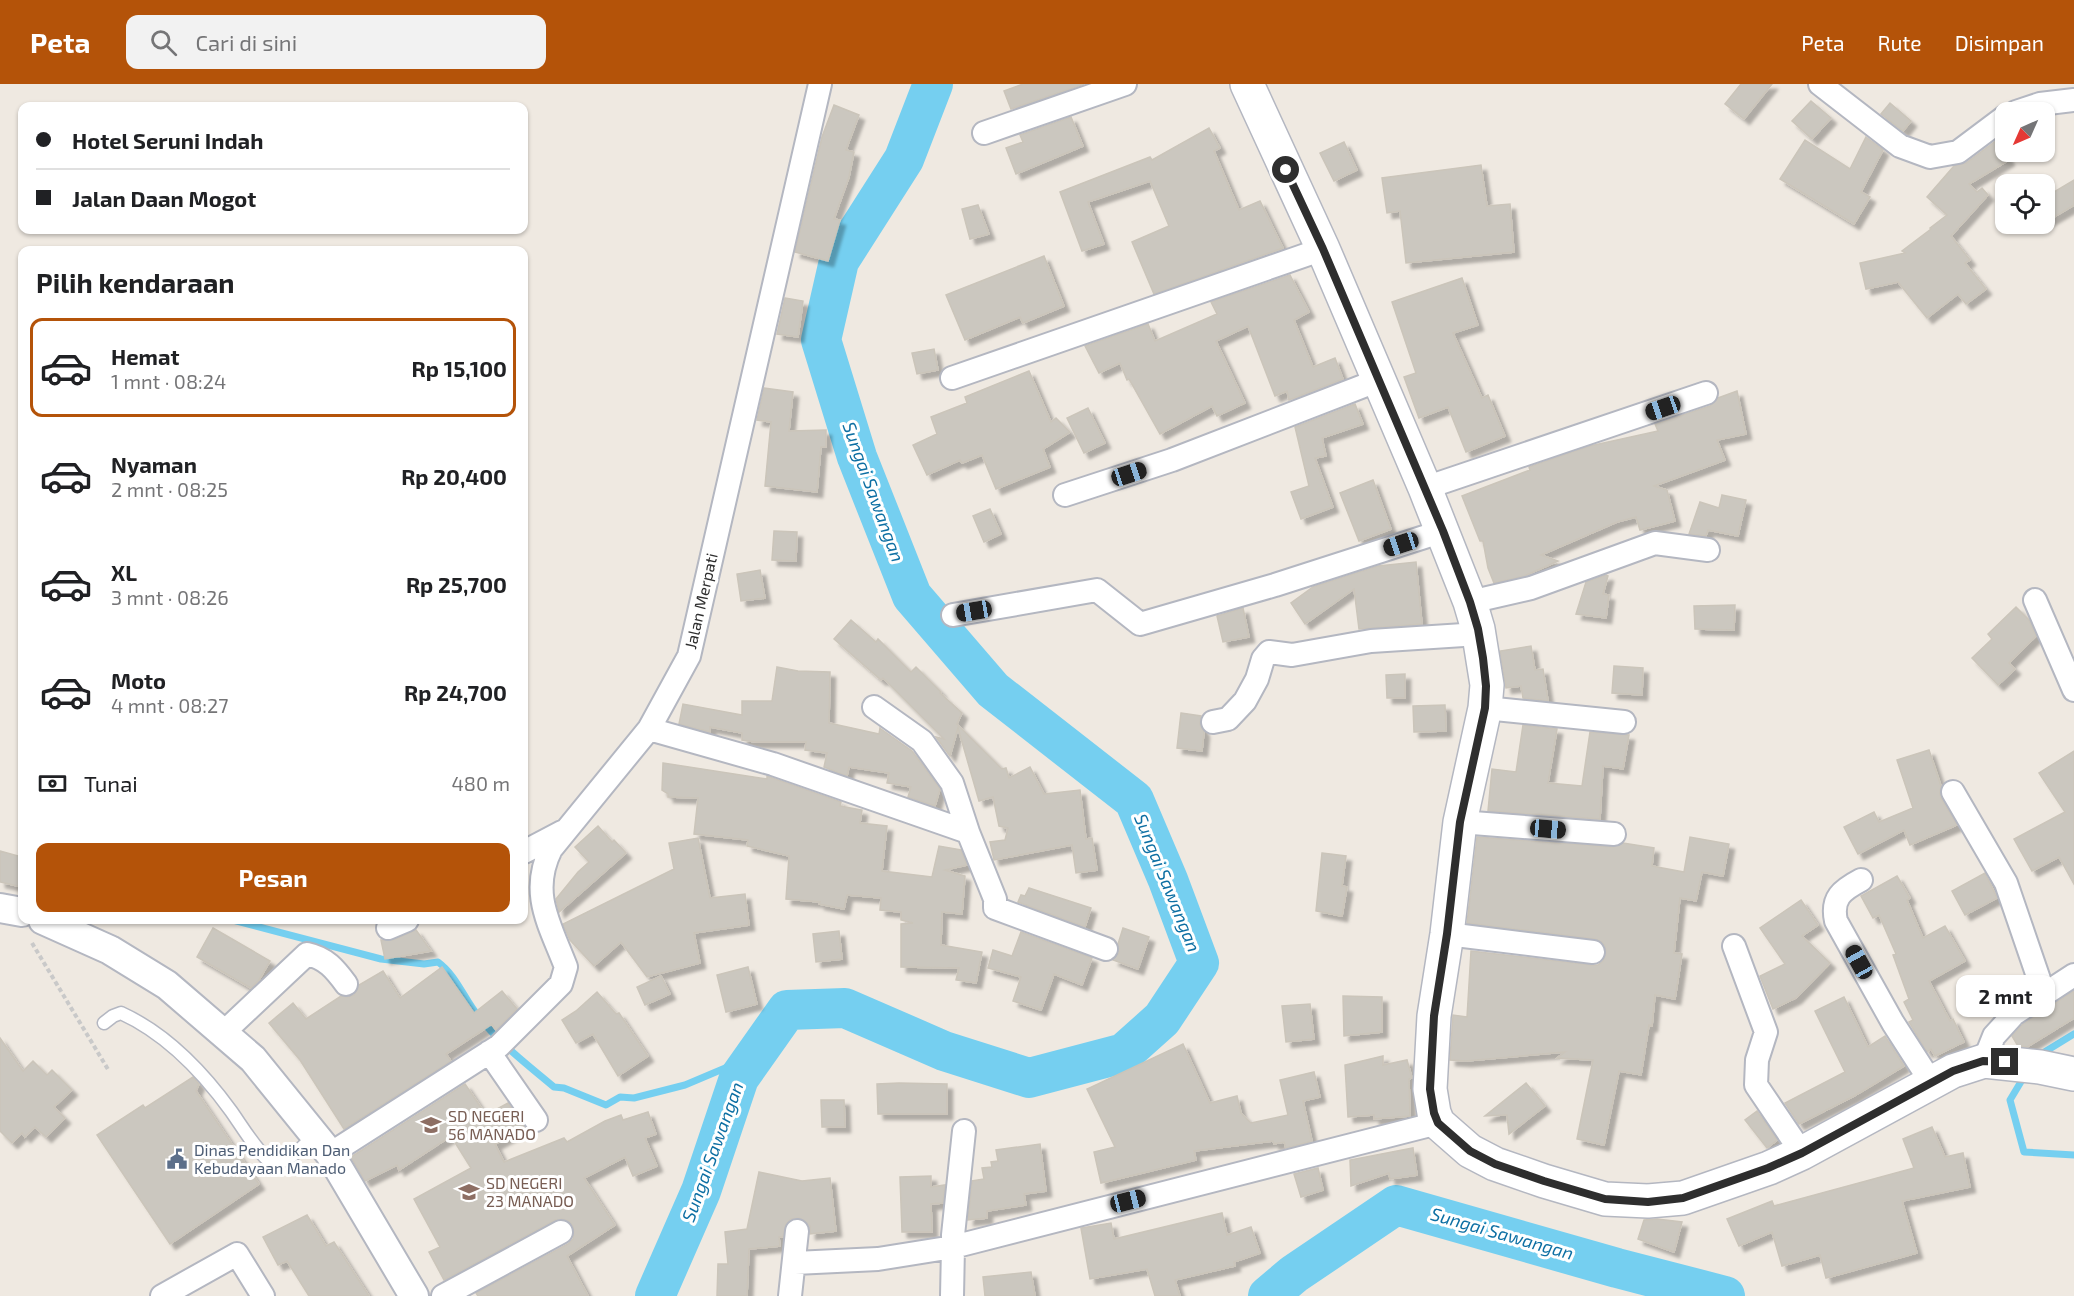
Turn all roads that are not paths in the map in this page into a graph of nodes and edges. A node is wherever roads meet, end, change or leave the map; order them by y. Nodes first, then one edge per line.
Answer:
1 (820, 84) edge
2 (1125, 84) edge
3 (1246, 84) edge
4 (1820, 84) edge
5 (2074, 100) edge
6 (2055, 102) edge
7 (1995, 123) edge
8 (984, 133) dead end
9 (1323, 249) junction
10 (952, 378) dead end
11 (1378, 380) junction
12 (1706, 393) dead end
13 (1425, 488) junction
14 (1065, 495) dead end
15 (1443, 531) junction
16 (1708, 550) dead end
17 (2035, 600) dead end
18 (1470, 602) junction
19 (953, 615) dead end
20 (1479, 634) junction
21 (2074, 690) edge
22 (874, 707) dead end
23 (1485, 708) junction
24 (1213, 722) dead end
25 (1624, 722) dead end
26 (649, 729) junction
27 (1953, 792) dead end
28 (1460, 822) junction
29 (568, 828) junction
30 (968, 832) junction
31 (1614, 834) dead end
32 (528, 850) edge
33 (1861, 880) dead end
34 (0, 908) edge
35 (18, 916) edge
36 (37, 924) edge
37 (1447, 934) junction
38 (1734, 946) dead end
39 (1106, 950) dead end
40 (1593, 952) dead end
41 (2074, 975) edge
42 (346, 984) dead end
43 (2044, 994) junction
44 (104, 1023) dead end
45 (223, 1033) junction
46 (494, 1049) junction
47 (1994, 1061) junction
48 (2074, 1074) edge
49 (1931, 1082) junction
50 (536, 1120) dead end
51 (1438, 1123) junction
52 (964, 1131) dead end
53 (323, 1145) junction
54 (1802, 1153) junction
55 (797, 1231) dead end
56 (561, 1232) dead end
57 (953, 1247) junction
58 (795, 1263) junction
59 (162, 1296) edge
60 (264, 1296) edge
61 (414, 1296) edge
62 (442, 1296) edge
63 (790, 1296) edge
64 (952, 1296) edge

1 - 26 street, Jalan Merpati
2 - 8 street
3 - 9 main road
4 - 7 street
5 - 6 street
9 - 10 street
9 - 11 main road
11 - 13 main road
11 - 14 street
12 - 13 street
13 - 15 main road
15 - 18 main road
15 - 19 street
16 - 18 street
17 - 21 street
18 - 20 main road
20 - 23 main road
20 - 24 street
22 - 30 street
23 - 25 street
23 - 28 main road
26 - 29 street, Jalan Merpati
26 - 30 street
27 - 43 street
28 - 31 street
28 - 37 main road
29 - 32 street
29 - 46 street, Jalan Merpati
30 - 39 street
33 - 49 street
34 - 35 street
36 - 45 street
37 - 40 street
37 - 51 main road
38 - 54 street
41 - 43 street
42 - 45 street
43 - 47 street
44 - 53 lane
45 - 53 street
46 - 50 street
46 - 53 street, Jalan Merpati
47 - 48 main road
47 - 49 main road
49 - 54 main road
51 - 54 main road
51 - 57 street
52 - 57 street
53 - 61 street
55 - 58 street
56 - 62 street
57 - 58 street
57 - 64 street
58 - 63 street
59 - 60 street

